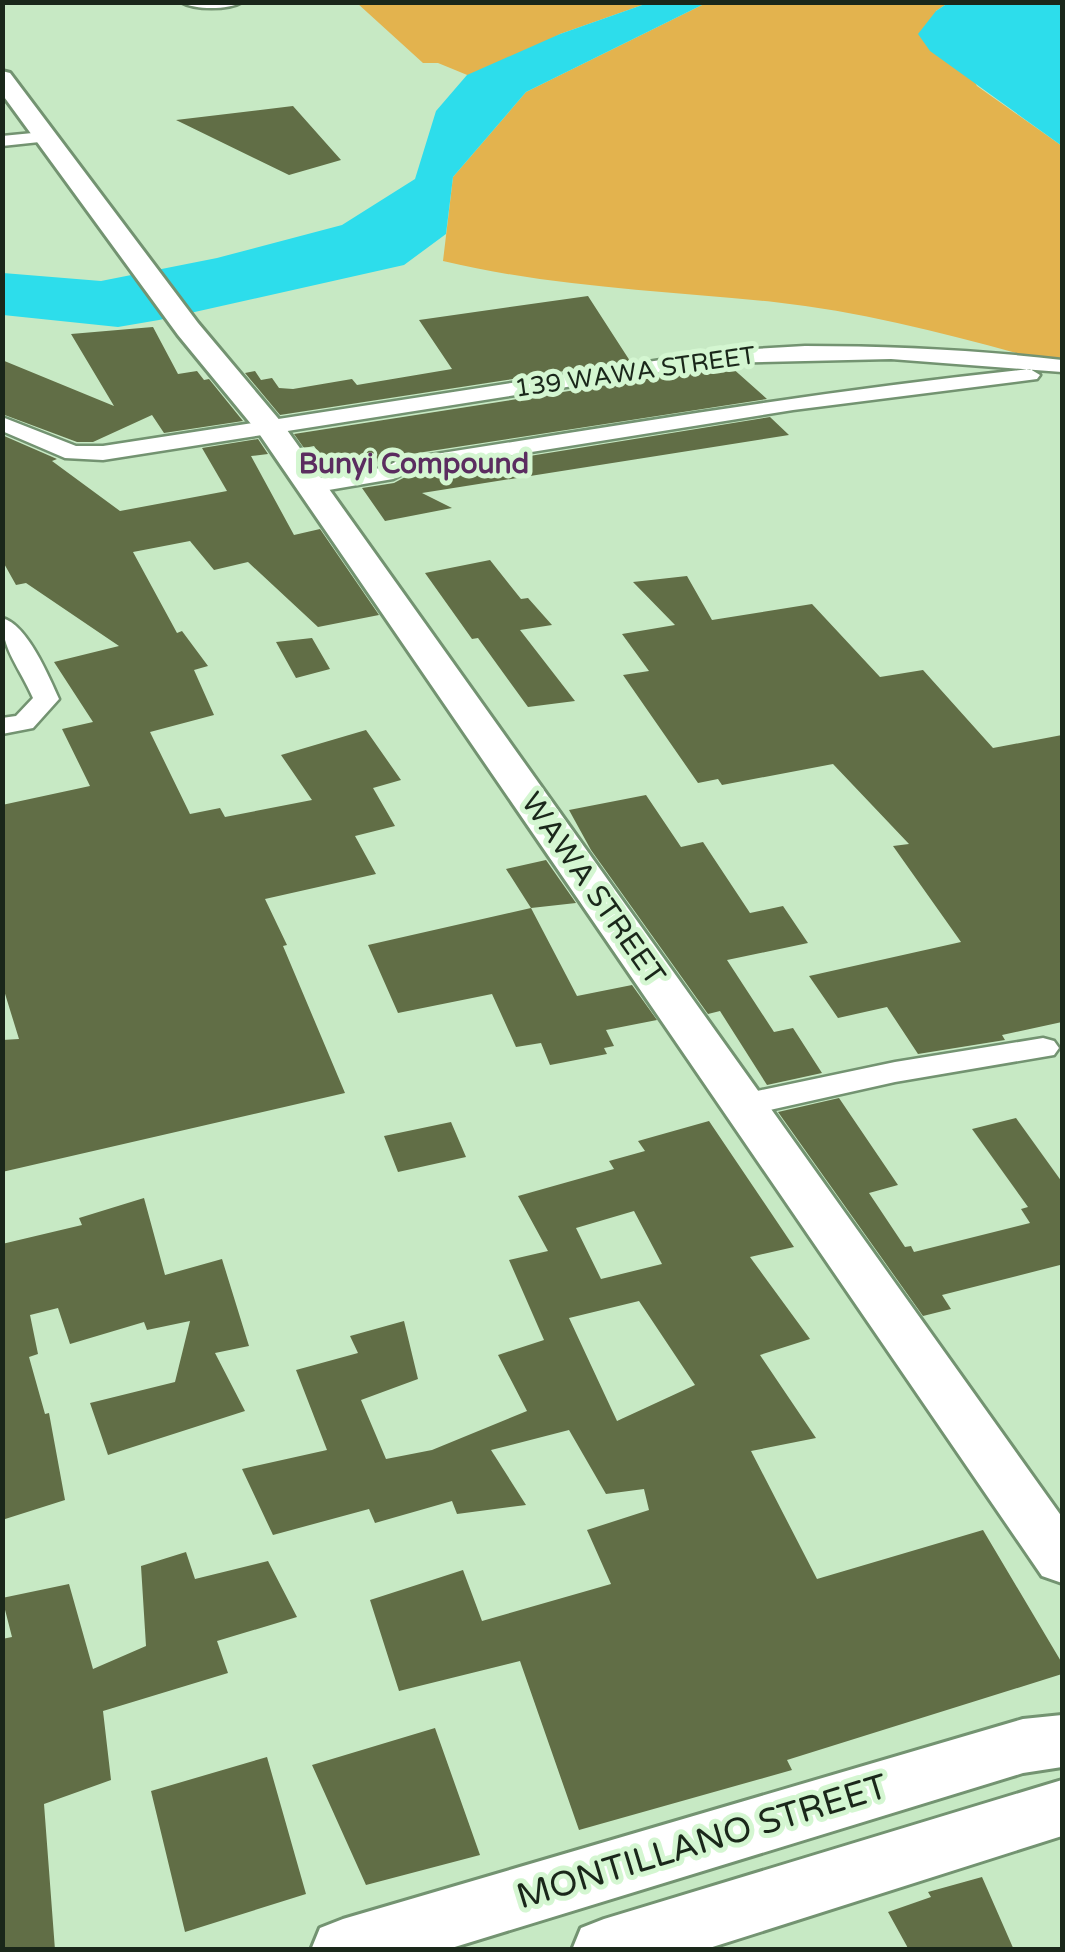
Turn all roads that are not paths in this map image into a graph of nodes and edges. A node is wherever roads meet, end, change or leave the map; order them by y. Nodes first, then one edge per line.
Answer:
1 (188, 2) edge
2 (236, 2) edge
3 (2, 78) edge
4 (43, 136) junction
5 (2, 141) edge
6 (1062, 368) edge
7 (2, 423) edge
8 (270, 429) junction
9 (311, 486) junction
10 (2, 626) edge
11 (2, 726) edge
12 (1044, 1048) dead end
13 (742, 1105) junction
14 (1062, 1560) edge
15 (1062, 1741) edge
16 (1062, 1808) edge
17 (343, 1950) edge
18 (604, 1950) edge

1 - 2 street
3 - 4 main road, WAWA STREET
4 - 5 street
4 - 8 main road, WAWA STREET
6 - 8 street, 139 WAWA STREET
6 - 9 street
7 - 8 street, 139 WAWA STREET
8 - 9 main road, WAWA STREET
9 - 13 main road, WAWA STREET
10 - 11 street
12 - 13 street
13 - 14 main road, WAWA STREET
15 - 17 main road, MONTILLANO STREET
16 - 18 main road

